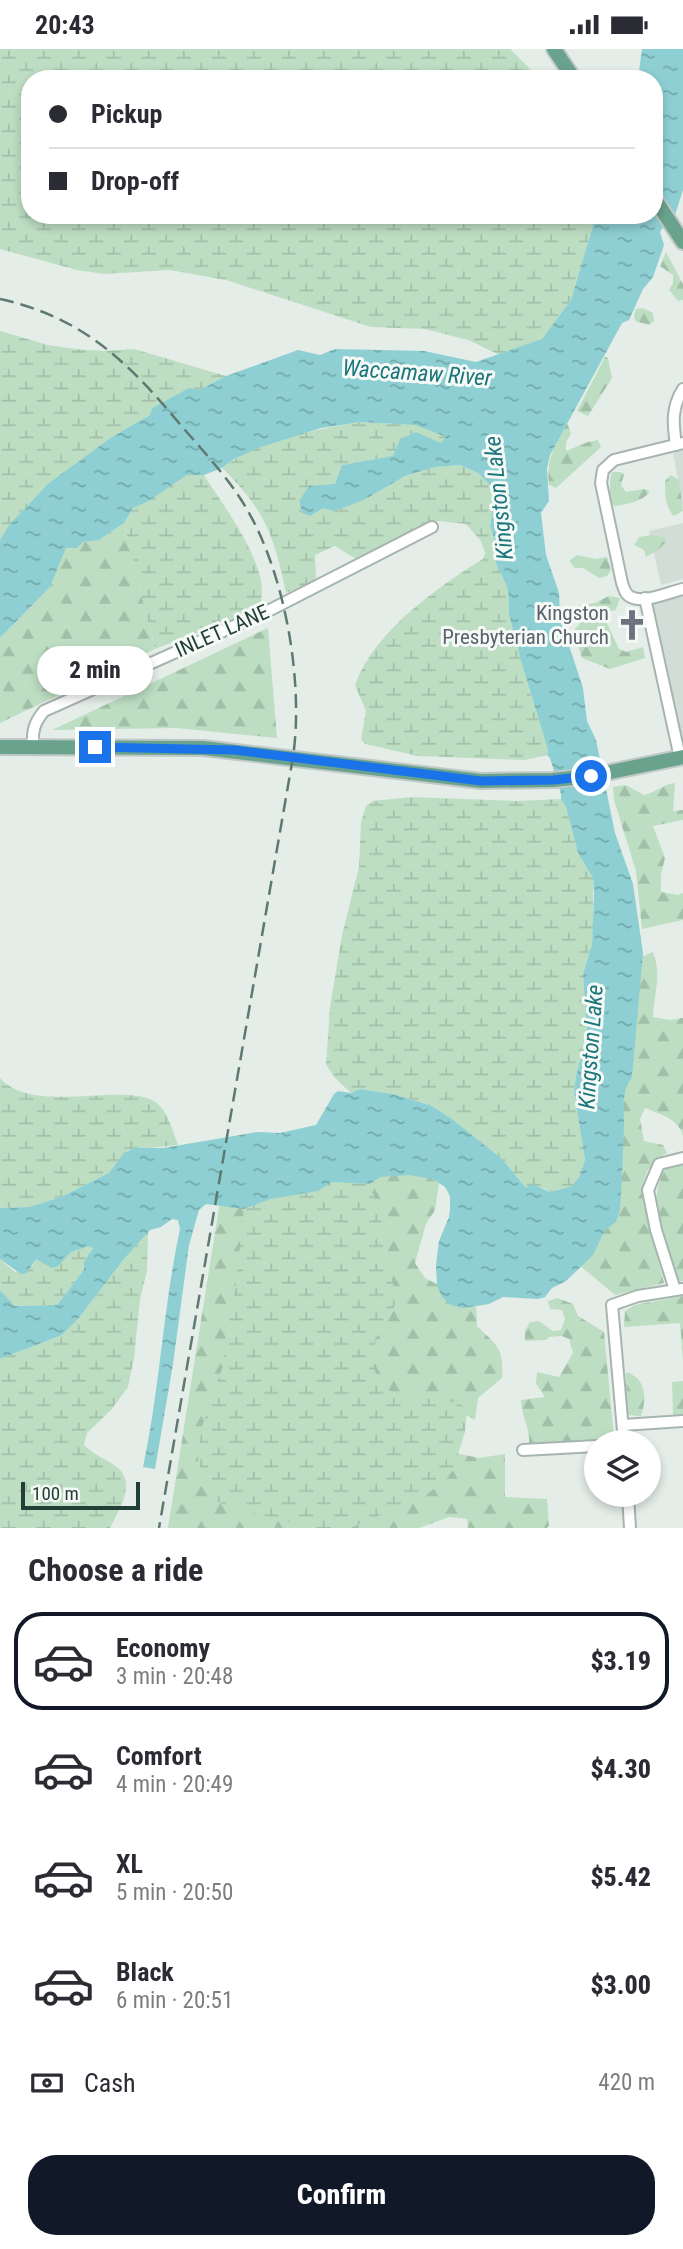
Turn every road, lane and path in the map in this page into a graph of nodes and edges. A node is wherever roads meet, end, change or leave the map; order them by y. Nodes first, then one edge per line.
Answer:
1 (554, 49) edge
2 (569, 70) edge
3 (663, 212) edge
4 (683, 242) edge
5 (683, 389) edge
6 (679, 444) edge
7 (432, 527) dead end
8 (683, 589) edge
9 (645, 599) junction
10 (0, 747) edge
11 (33, 747) junction
12 (681, 757) edge
13 (683, 1158) edge
14 (679, 1289) edge
15 (683, 1421) edge
16 (623, 1425) junction
17 (623, 1430) edge
18 (584, 1447) edge
19 (523, 1450) dead end
20 (629, 1507) edge
21 (630, 1528) edge

1 - 2 main road
3 - 4 main road
5 - 6 street
6 - 9 street
7 - 11 street, INLET LANE
8 - 9 street
9 - 12 street
10 - 11 main road
11 - 12 main road
13 - 14 street
14 - 16 street
15 - 16 street
16 - 17 street
18 - 19 street
20 - 21 street

